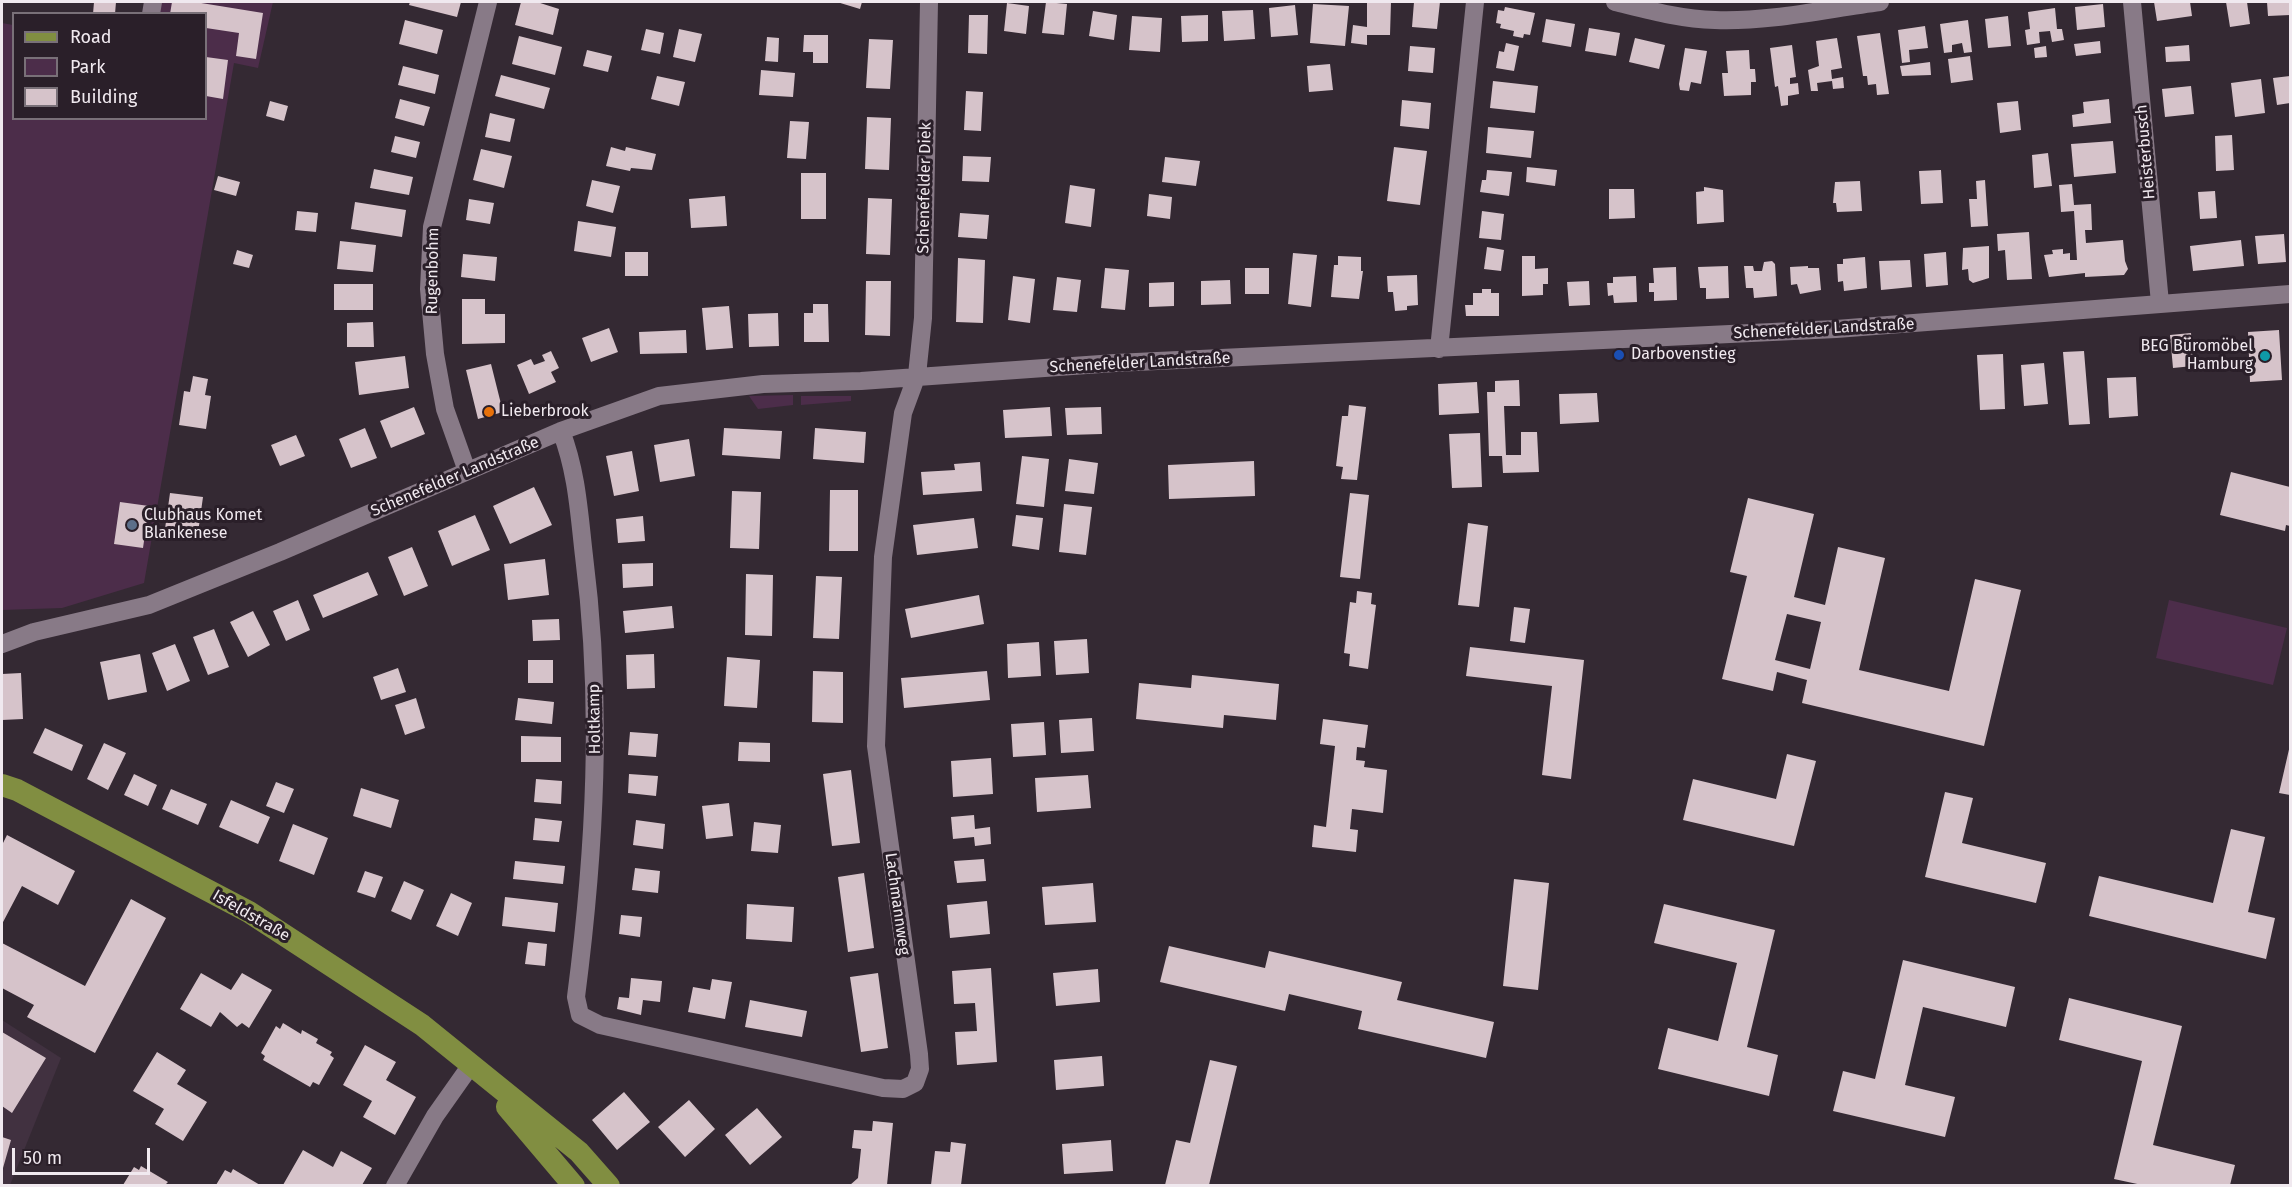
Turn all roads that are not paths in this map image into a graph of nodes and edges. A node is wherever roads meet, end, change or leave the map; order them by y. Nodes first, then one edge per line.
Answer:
1 (488, 2) edge
2 (929, 2) edge
3 (1475, 2) edge
4 (1615, 2) edge
5 (1880, 2) edge
6 (2132, 2) edge
7 (2290, 294) edge
8 (2160, 303) junction
9 (1438, 349) junction
10 (917, 375) junction
11 (561, 431) junction
12 (467, 471) junction
13 (34, 632) junction
14 (2, 635) edge
15 (2, 644) edge
16 (7, 784) edge
17 (576, 1008) joint
18 (471, 1065) junction
19 (396, 1185) edge
20 (574, 1185) edge
21 (609, 1185) edge

1 - 12 street, Rugenbohm
2 - 10 street, Schenefelder Diek
3 - 9 street
4 - 5 street
6 - 8 street, Heisterbusch
7 - 8 street, Schenefelder Landstraße
8 - 9 street, Schenefelder Landstraße
9 - 10 street, Schenefelder Landstraße
10 - 11 street, Schenefelder Landstraße
10 - 17 street, Lachmannweg
11 - 12 street, Schenefelder Landstraße
11 - 17 street, Holtkamp
12 - 13 street, Schenefelder Landstraße
13 - 14 street, Schenefelder Landstraße
13 - 15 street, Schenefelder Landstraße
16 - 18 main road, Isfeldstraße
18 - 19 street
18 - 20 main road, Isfeldstraße
18 - 21 main road, Isfeldstraße

